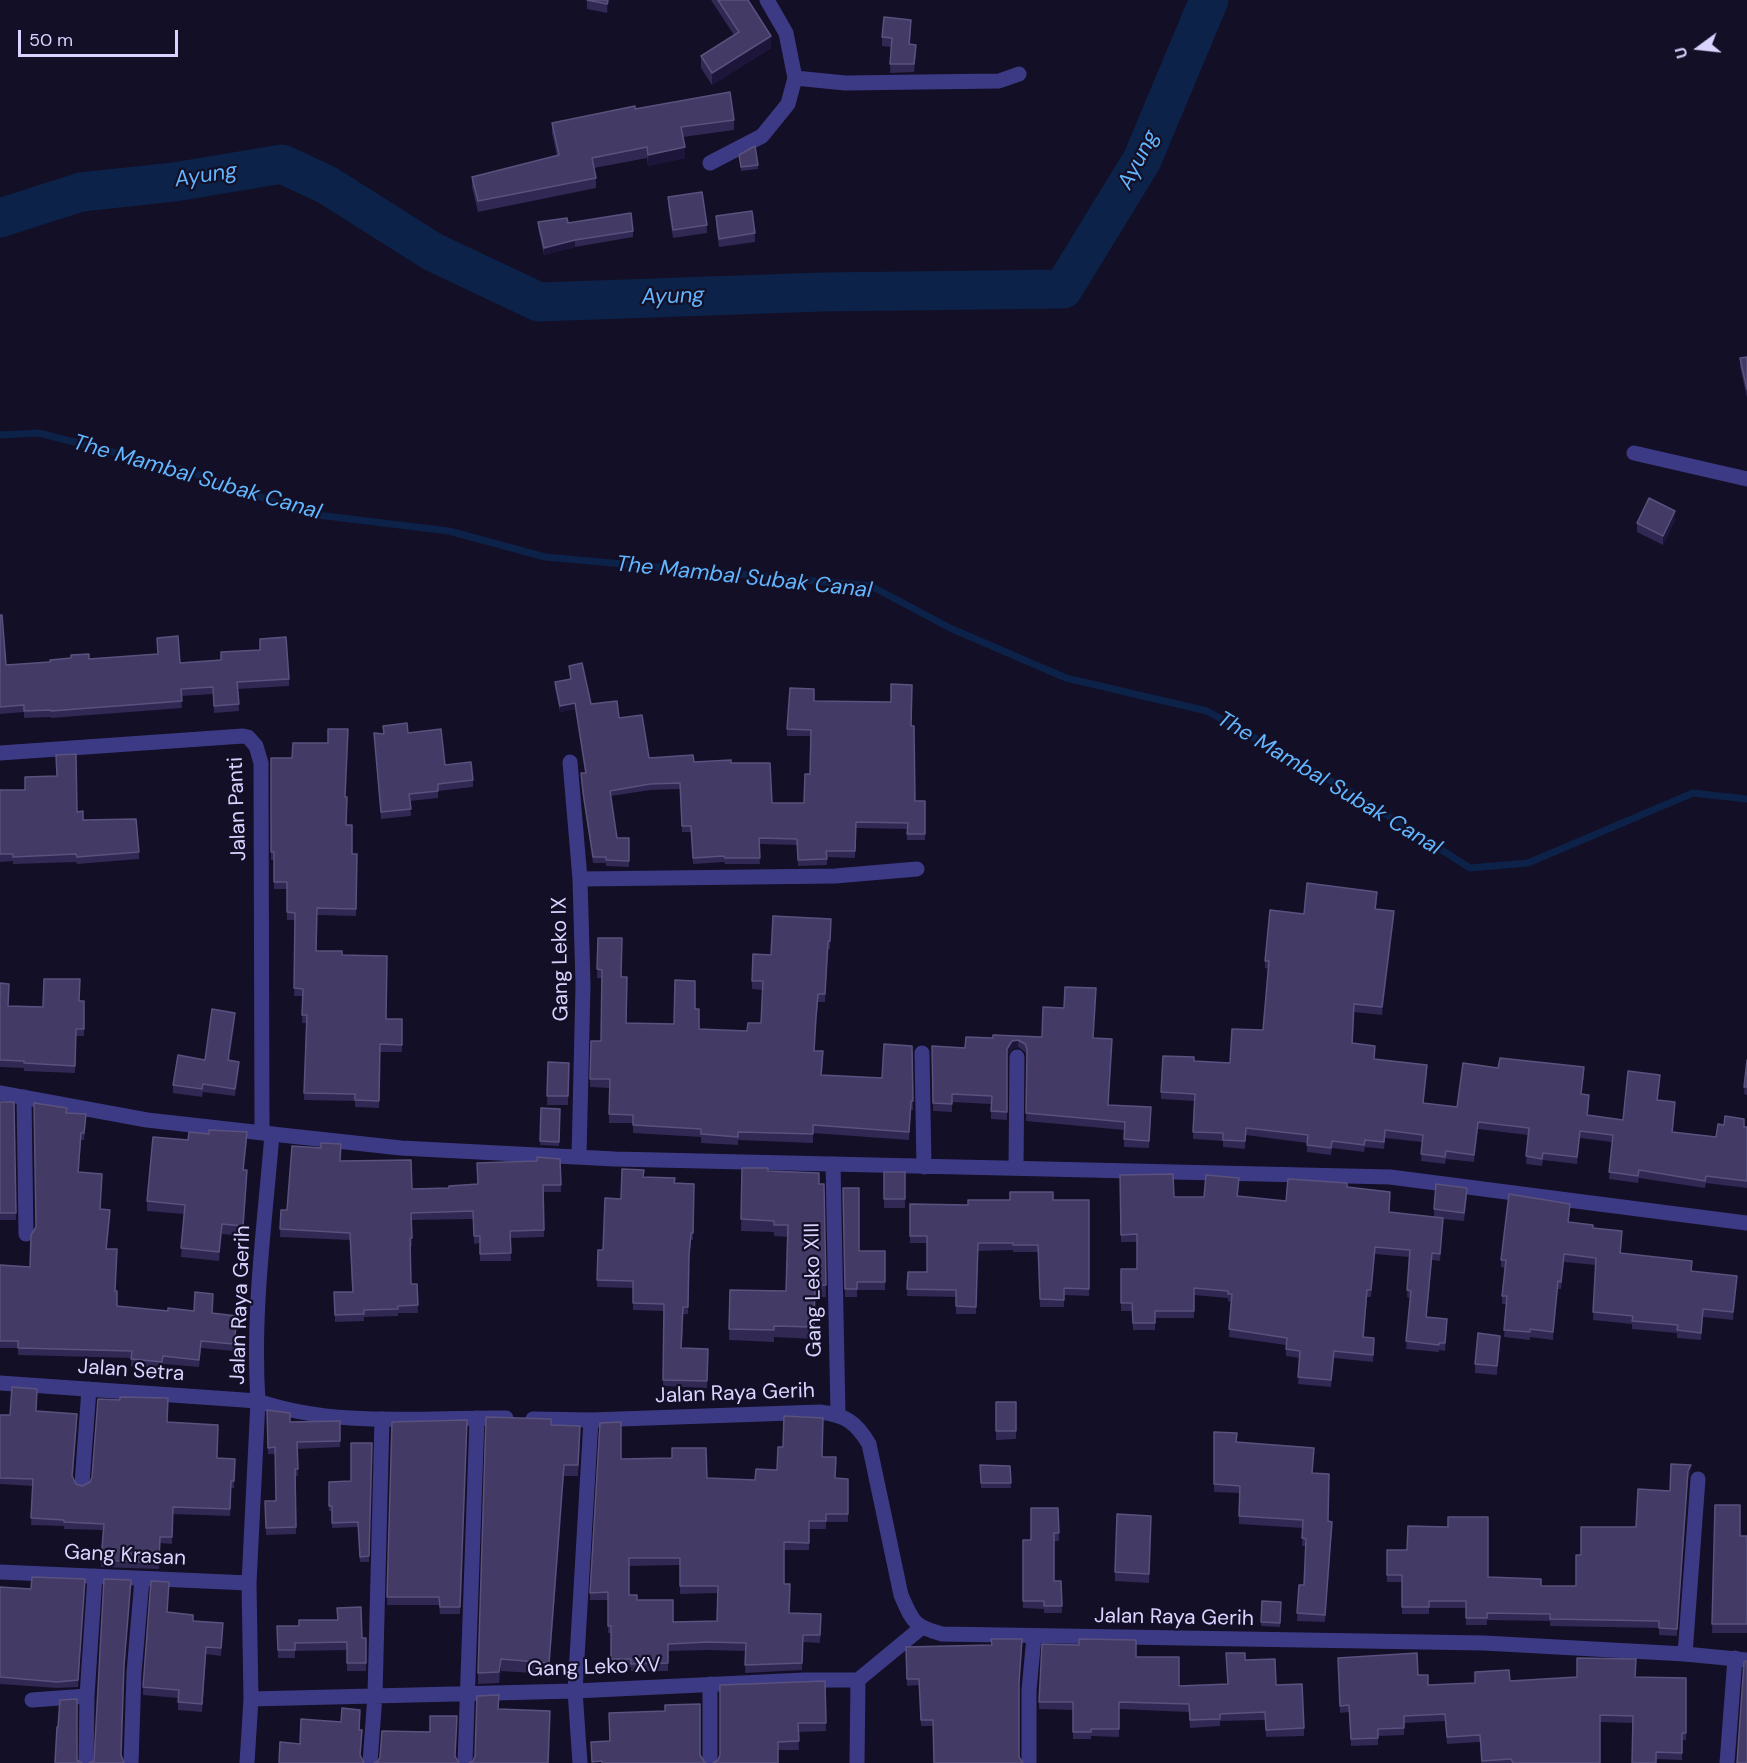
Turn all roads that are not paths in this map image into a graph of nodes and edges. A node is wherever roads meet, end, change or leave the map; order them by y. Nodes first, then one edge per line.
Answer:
1 (767, 0) edge
2 (1019, 74) dead end
3 (795, 78) junction
4 (710, 163) dead end
5 (1634, 453) dead end
6 (1747, 479) edge
7 (0, 753) edge
8 (570, 762) dead end
9 (917, 869) dead end
10 (580, 879) junction
11 (922, 1053) dead end
12 (1017, 1057) dead end
13 (0, 1093) edge
14 (24, 1097) junction
15 (267, 1133) junction
16 (579, 1157) junction
17 (833, 1164) junction
18 (924, 1167) junction
19 (1016, 1168) junction
20 (1747, 1223) edge
21 (26, 1234) dead end
22 (0, 1383) edge
23 (89, 1389) junction
24 (258, 1401) junction
25 (838, 1414) junction
26 (477, 1418) junction
27 (382, 1419) junction
28 (591, 1420) junction
29 (1698, 1479) dead end
30 (82, 1483) edge
31 (0, 1572) edge
32 (95, 1576) junction
33 (142, 1579) junction
34 (249, 1583) junction
35 (921, 1628) junction
36 (1034, 1637) junction
37 (1685, 1654) junction
38 (1741, 1659) edge
39 (858, 1680) junction
40 (710, 1684) junction
41 (575, 1691) junction
42 (467, 1693) junction
43 (375, 1695) junction
44 (87, 1696) junction
45 (251, 1699) junction
46 (32, 1700) dead end
47 (86, 1763) edge
48 (131, 1763) edge
49 (247, 1763) edge
50 (370, 1763) edge
51 (465, 1763) edge
52 (580, 1763) edge
53 (710, 1763) edge
54 (857, 1763) edge
55 (1029, 1763) edge
56 (1727, 1763) edge

1 - 3 street
2 - 3 street
3 - 4 street
5 - 6 street
7 - 15 street, Jalan Panti
8 - 10 street, Gang Leko IX
9 - 10 street
10 - 16 street, Gang Leko IX
11 - 18 street
12 - 19 street
13 - 14 street
14 - 15 street
14 - 21 street
15 - 16 street
15 - 24 street, Jalan Raya Gerih
16 - 17 street
17 - 18 street
17 - 25 street, Gang Leko XIII
18 - 19 street
19 - 20 street
22 - 23 street, Jalan Setra
23 - 24 street, Jalan Setra
23 - 30 street
24 - 27 street, Jalan Raya Gerih
24 - 34 street
25 - 28 street, Jalan Raya Gerih
25 - 35 street, Jalan Raya Gerih
26 - 27 street, Jalan Raya Gerih
26 - 28 street, Jalan Raya Gerih
26 - 42 street
27 - 43 street
28 - 41 street
29 - 37 street
31 - 32 street, Gang Krasan
32 - 33 street, Gang Krasan
32 - 44 street
33 - 34 street, Gang Krasan
33 - 48 street
34 - 45 street
35 - 36 street, Jalan Raya Gerih
35 - 39 street
36 - 37 street, Jalan Raya Gerih
36 - 55 street
37 - 38 street, Jalan Raya Gerih
38 - 56 street
39 - 40 street, Gang Leko XV
39 - 54 street
40 - 41 street, Gang Leko XV
40 - 53 street
41 - 42 street, Gang Leko XV
41 - 52 street
42 - 43 street, Gang Leko XV
42 - 51 street
43 - 45 street, Gang Leko XV
43 - 50 street
44 - 46 street
44 - 47 street
45 - 49 street

